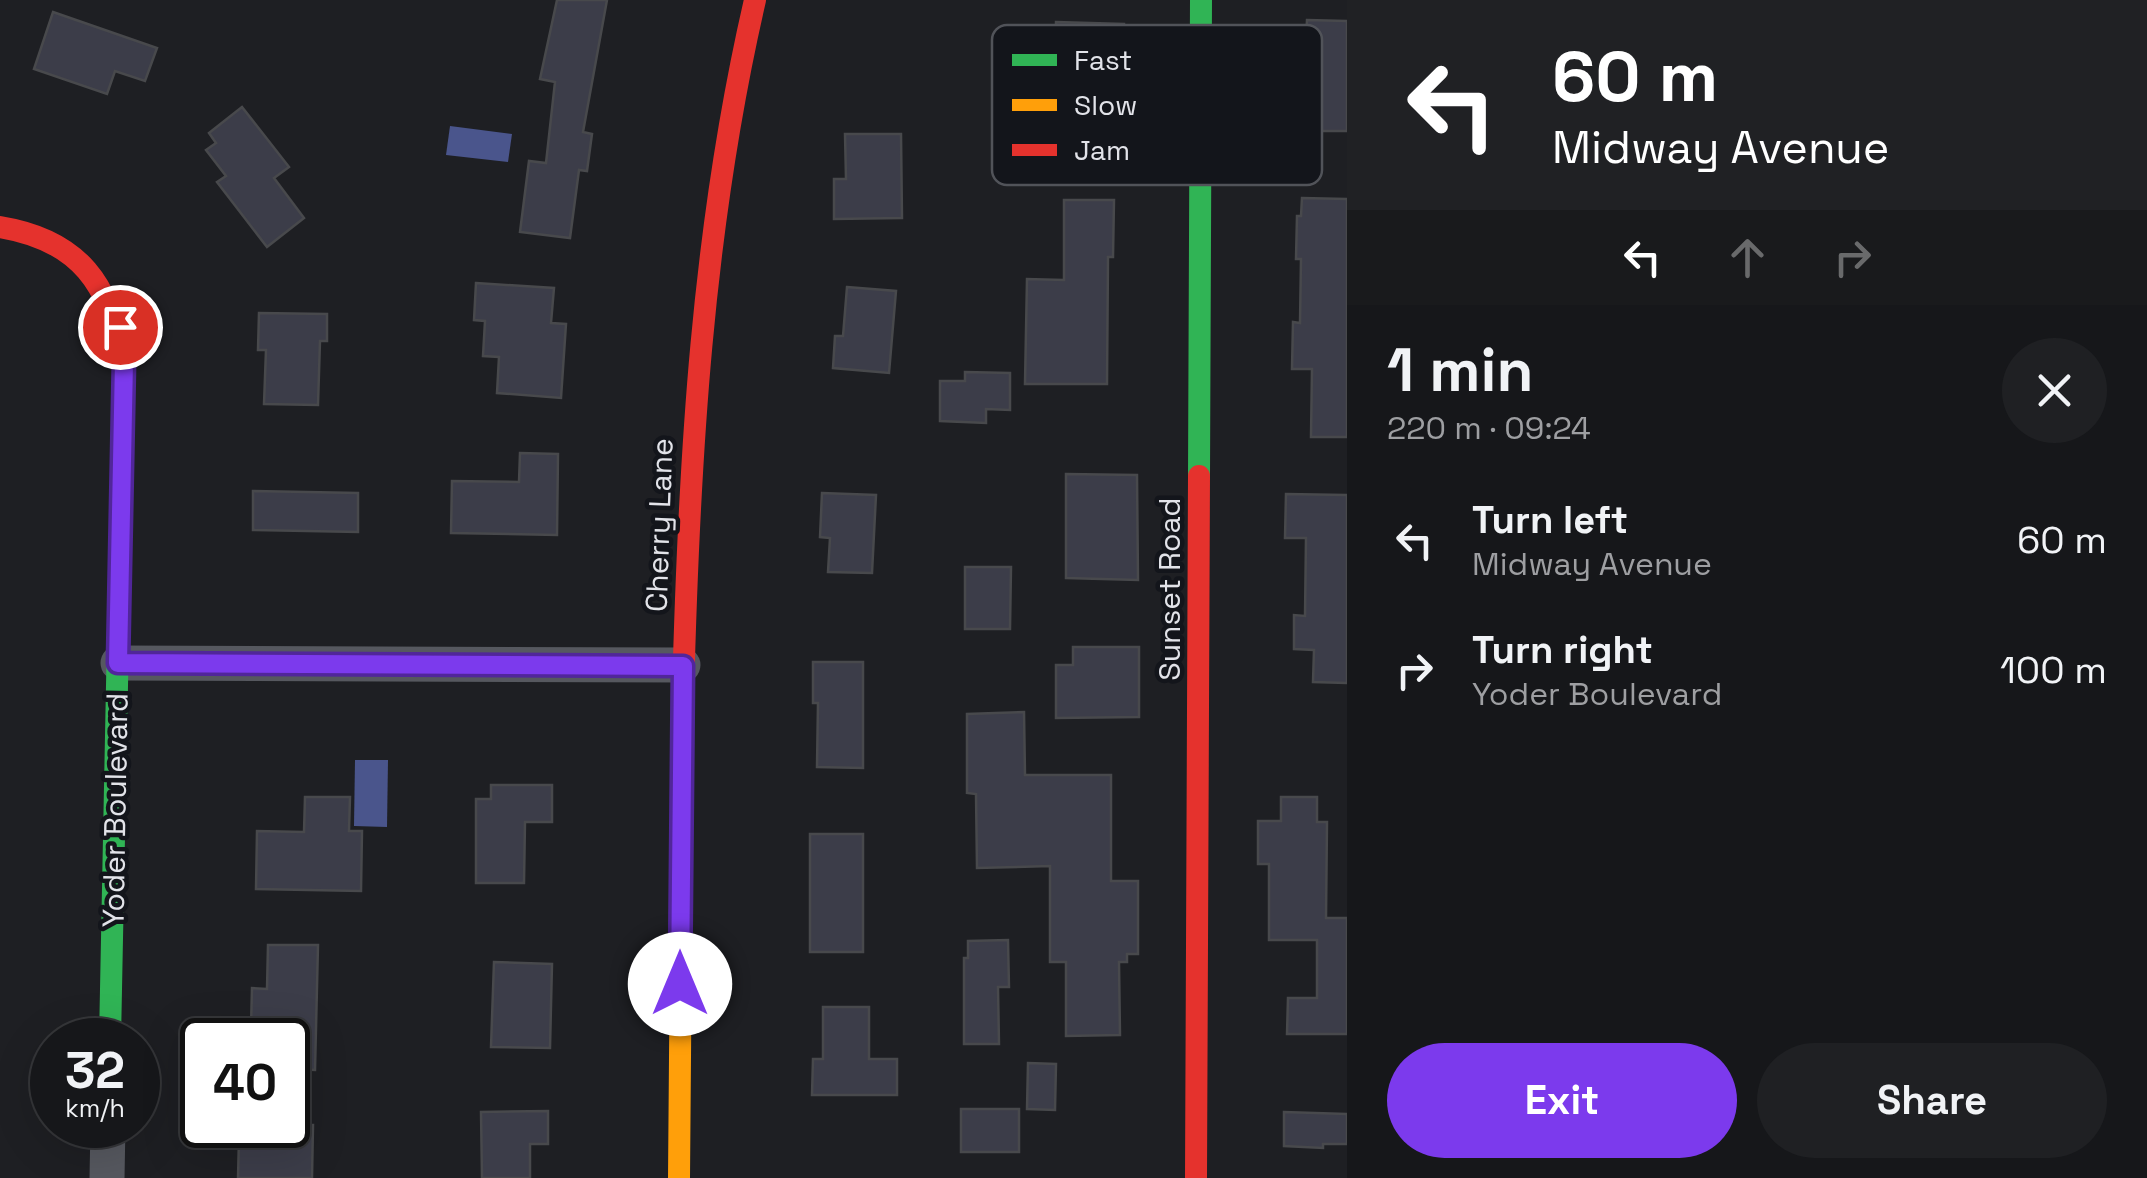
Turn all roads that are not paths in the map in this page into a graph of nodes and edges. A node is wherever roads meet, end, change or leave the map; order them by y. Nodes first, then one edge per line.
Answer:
1 (756, 0) edge
2 (1201, 0) edge
3 (1201, 25) edge
4 (1200, 185) edge
5 (0, 228) edge
6 (118, 663) junction
7 (683, 666) junction
8 (110, 1018) edge
9 (108, 1148) edge
10 (107, 1178) edge
11 (680, 1178) edge
12 (1196, 1178) edge

1 - 7 street, Cherry Lane
2 - 3 street, Sunset Road
4 - 12 street, Sunset Road
5 - 6 street, Yoder Boulevard
6 - 7 street
6 - 8 street, Yoder Boulevard
7 - 11 street, Cherry Lane
9 - 10 street

